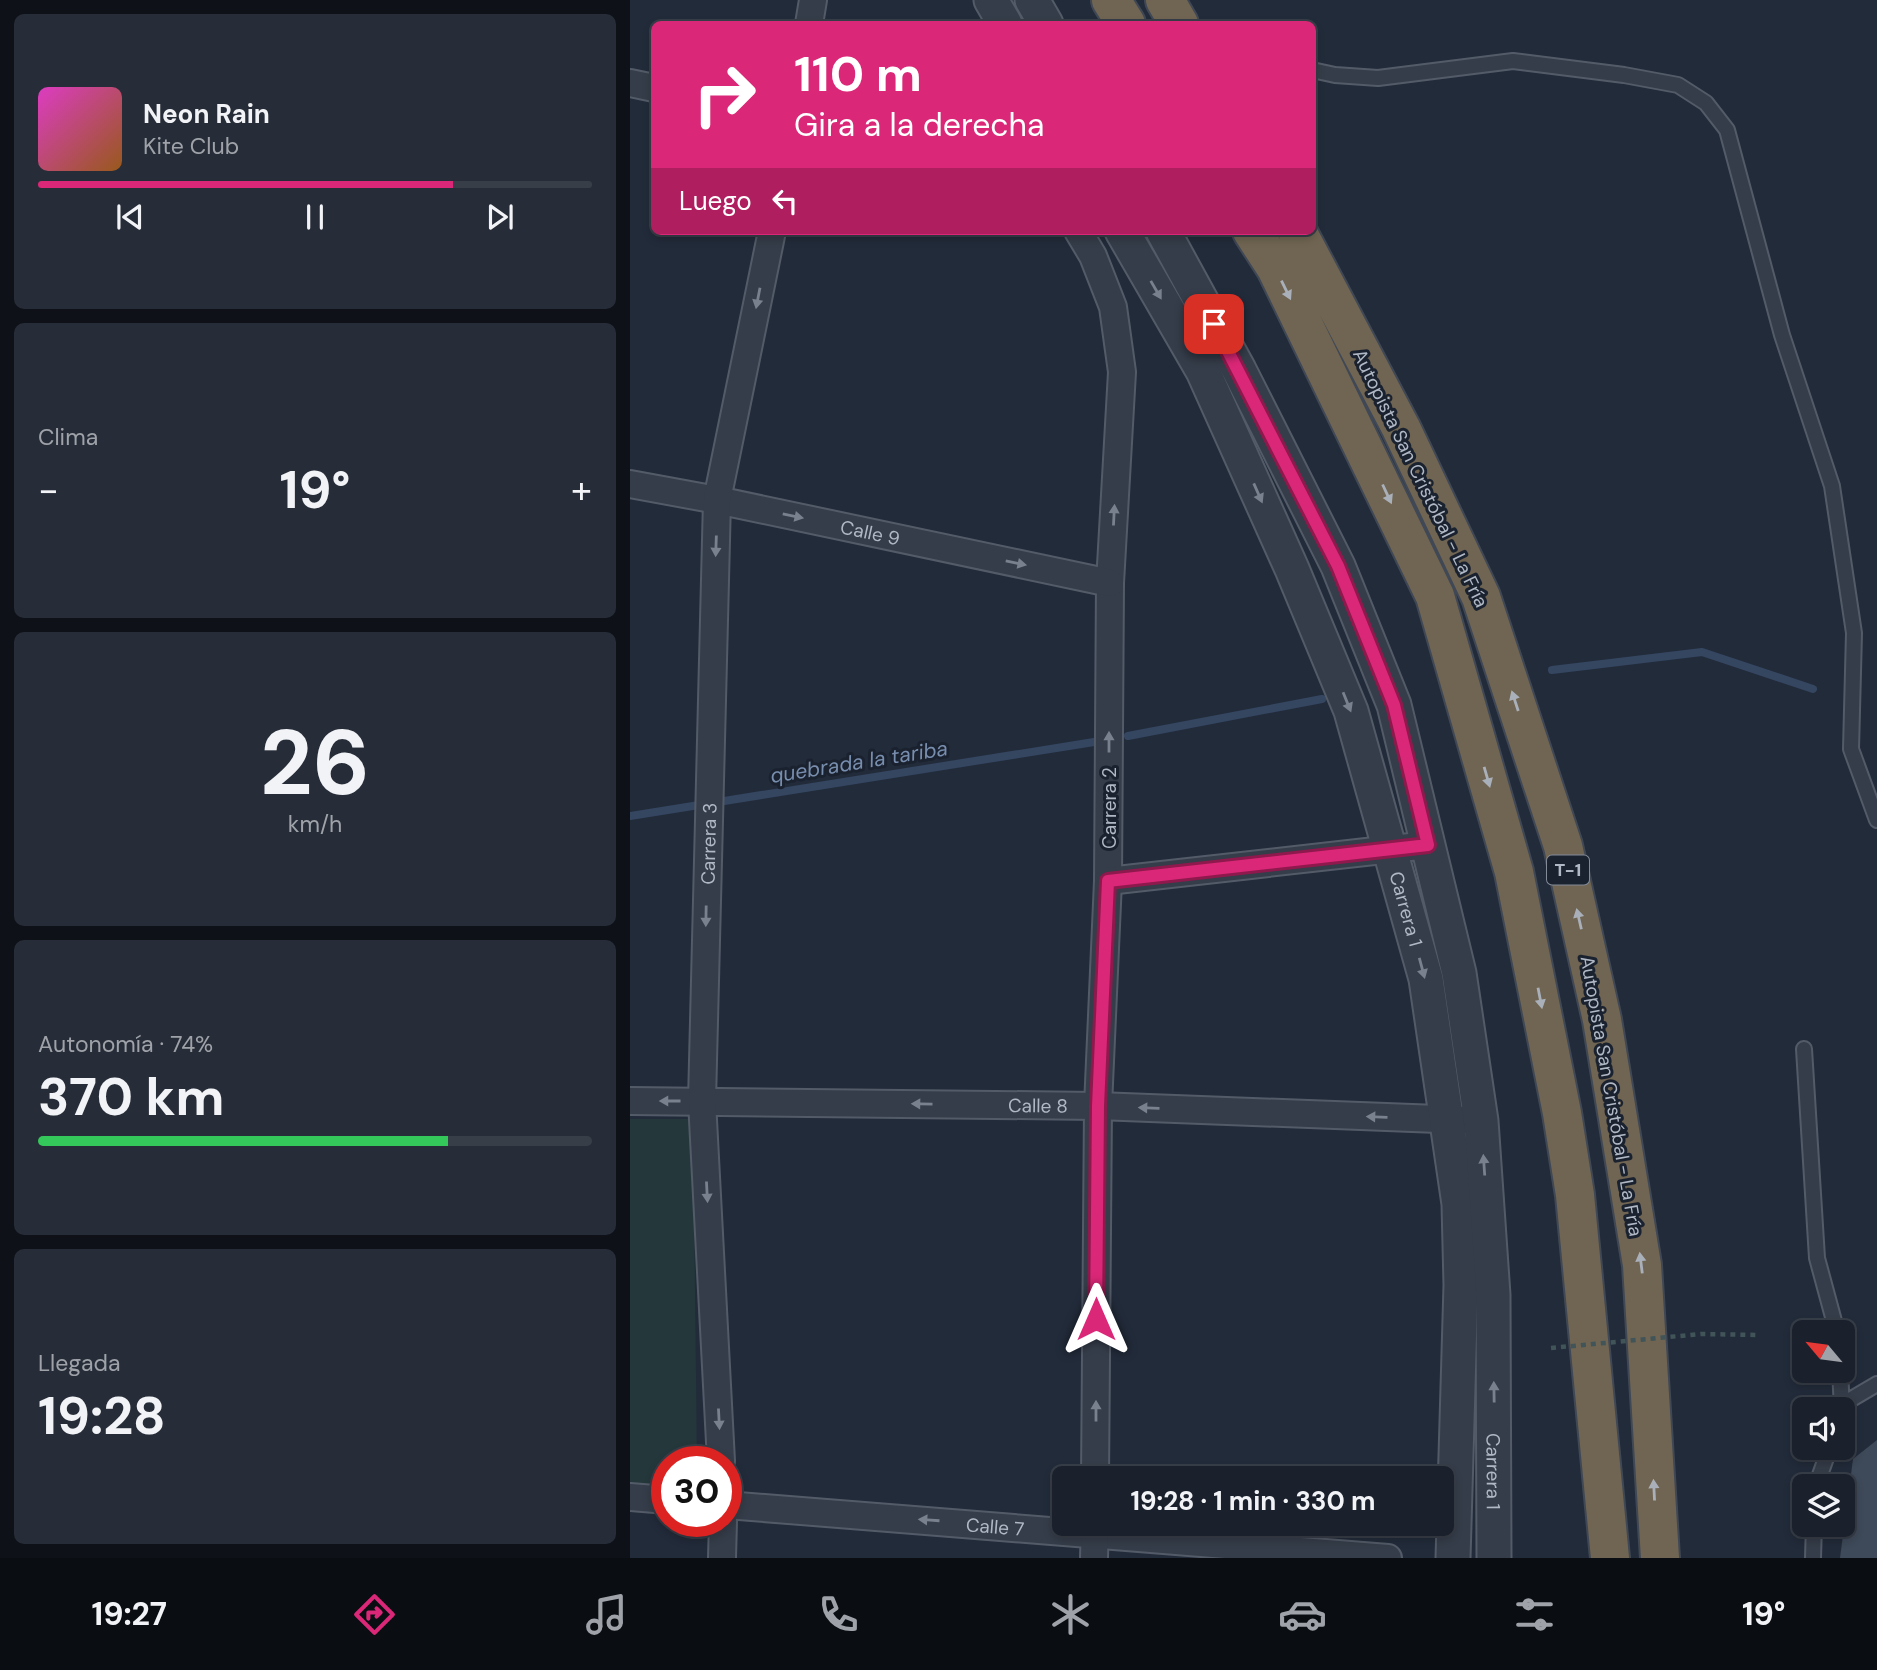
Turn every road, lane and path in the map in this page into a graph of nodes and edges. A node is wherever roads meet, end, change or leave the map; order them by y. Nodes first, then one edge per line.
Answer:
1 (813, 0) edge
2 (991, 0) edge
3 (1032, 0) edge
4 (1111, 0) edge
5 (1165, 0) edge
6 (810, 21) edge
7 (1002, 21) edge
8 (1044, 21) edge
9 (1124, 21) edge
10 (1177, 21) edge
11 (1316, 71) edge
12 (630, 83) edge
13 (651, 87) edge
14 (771, 235) edge
15 (1080, 235) edge
16 (1124, 235) edge
17 (1165, 235) edge
18 (1255, 235) edge
19 (1299, 235) edge
20 (630, 484) edge
21 (717, 500) junction
22 (1110, 583) junction
23 (1877, 820) edge
24 (1428, 845) junction
25 (1390, 850) junction
26 (1108, 881) junction
27 (1804, 1049) dead end
28 (630, 1101) edge
29 (702, 1101) junction
30 (1098, 1106) junction
31 (1445, 1119) junction
32 (1481, 1121) junction
33 (1834, 1320) edge
34 (1760, 1335) dead end
35 (1551, 1348) dead end
36 (1877, 1384) edge
37 (1855, 1398) edge
38 (720, 1446) edge
39 (1095, 1466) edge
40 (630, 1497) edge
41 (651, 1499) edge
42 (742, 1505) edge
43 (723, 1537) edge
44 (1814, 1537) edge
45 (1095, 1538) edge
46 (722, 1558) edge
47 (1388, 1558) edge
48 (1453, 1558) edge
49 (1493, 1558) edge
50 (1611, 1558) edge
51 (1660, 1558) edge
52 (1813, 1558) edge

1 - 6 street
2 - 7 street
3 - 8 street
4 - 9 highway
5 - 10 highway
11 - 23 lane
12 - 13 street
14 -> 21 street, Carrera 3
22 -> 15 street, Carrera 2
16 -> 25 street, Carrera 1
17 - 24 street, Carrera 1
18 -> 50 highway, Autopista San Cristóbal - La Fría
51 -> 19 highway, Autopista San Cristóbal - La Fría / T-1
20 - 21 street, Calle 9
21 -> 22 street, Calle 9
21 -> 29 street, Carrera 3
26 -> 22 street, Carrera 2
24 - 25 street
24 - 32 street, Carrera 1
25 - 26 street
25 -> 31 street, Carrera 1
26 - 30 street, Carrera 2
27 - 33 lane
29 -> 28 street, Calle 8
30 -> 29 street, Calle 8
29 -> 38 street, Carrera 3
31 -> 30 street, Calle 8
39 -> 30 street, Carrera 2
31 - 32 street, Calle 8
31 - 48 street, Carrera 1
49 -> 32 street, Carrera 1
34 - 35 path, bridge
36 - 37 lane
40 - 41 street
45 -> 42 street, Calle 7
43 - 46 street
44 - 52 lane
45 - 47 street, Calle 7

